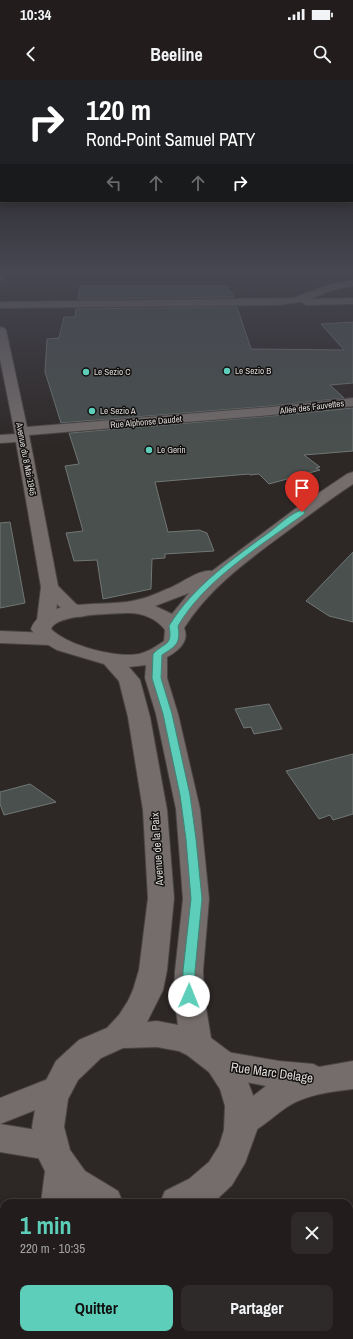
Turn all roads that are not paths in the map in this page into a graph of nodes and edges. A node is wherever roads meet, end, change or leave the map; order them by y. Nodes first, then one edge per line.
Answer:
1 (0, 332) edge
2 (3, 367) edge
3 (353, 402) edge
4 (271, 411) joint
5 (22, 434) junction
6 (0, 439) edge
7 (353, 477) edge
8 (227, 567) junction
9 (50, 587) junction
10 (134, 607) junction
11 (79, 612) junction
12 (174, 626) junction
13 (48, 629) junction
14 (0, 631) edge
15 (0, 637) edge
16 (157, 654) junction
17 (112, 660) junction
18 (118, 1036) junction
19 (197, 1045) junction
20 (221, 1064) junction
21 (339, 1077) edge
22 (53, 1090) junction
23 (0, 1111) edge
24 (242, 1122) junction
25 (0, 1138) edge
26 (56, 1173) edge
27 (96, 1199) edge
28 (190, 1199) edge

1 - 2 street, Avenue du 8 Mai 1945
2 - 5 street, Avenue du 8 Mai 1945
3 - 4 street, Allée des Fauvettes
4 - 5 street, Rue Alphonse Daudet
5 - 6 street, Rue Alphonse Daudet
5 - 9 street, Avenue du 8 Mai 1945
7 - 8 main road
8 - 10 main road
8 - 12 main road
9 - 11 street
9 - 13 street, Avenue du 8 Mai 1945
10 - 11 main road
10 - 12 main road
11 - 13 main road
12 - 16 main road
13 - 14 main road
13 - 15 main road
13 - 17 main road
16 - 17 main road
16 - 19 main road
17 - 18 main road, Avenue de la Paix
18 - 19 main road
18 - 22 main road
19 - 20 main road
20 - 21 main road, Rue Marc Delage
20 - 24 main road
21 - 24 main road, Rue Marc Delage
22 - 23 street
22 - 26 main road
24 - 28 main road
25 - 26 street
26 - 27 main road

